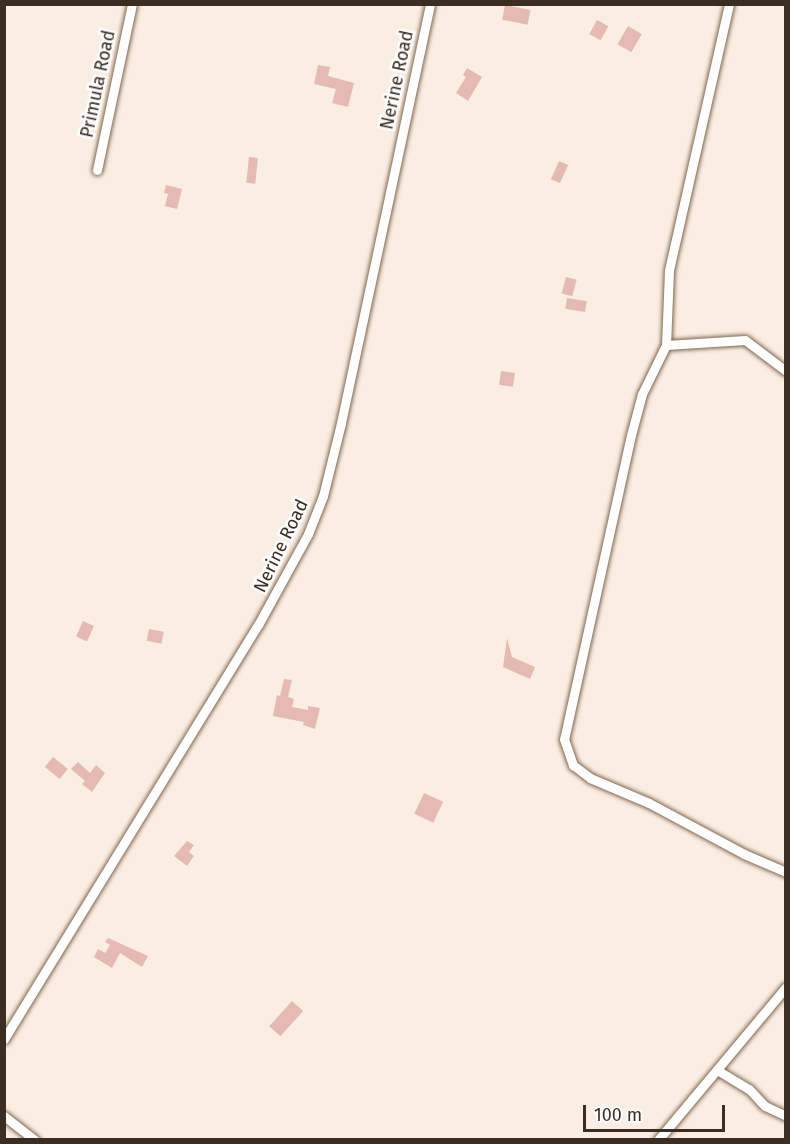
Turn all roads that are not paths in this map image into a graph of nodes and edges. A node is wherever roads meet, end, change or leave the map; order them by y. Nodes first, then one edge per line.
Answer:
1 (132, 4) edge
2 (430, 4) edge
3 (729, 4) edge
4 (97, 170) dead end
5 (666, 345) junction
6 (786, 370) edge
7 (786, 872) edge
8 (786, 987) edge
9 (4, 1039) edge
10 (717, 1070) junction
11 (4, 1116) edge
12 (786, 1116) edge
13 (35, 1140) edge
14 (658, 1140) edge

1 - 4 street, Primula Road
2 - 9 street, Nerine Road
3 - 5 street
5 - 6 street
5 - 7 street
8 - 10 street
10 - 12 street
10 - 14 street
11 - 13 street

